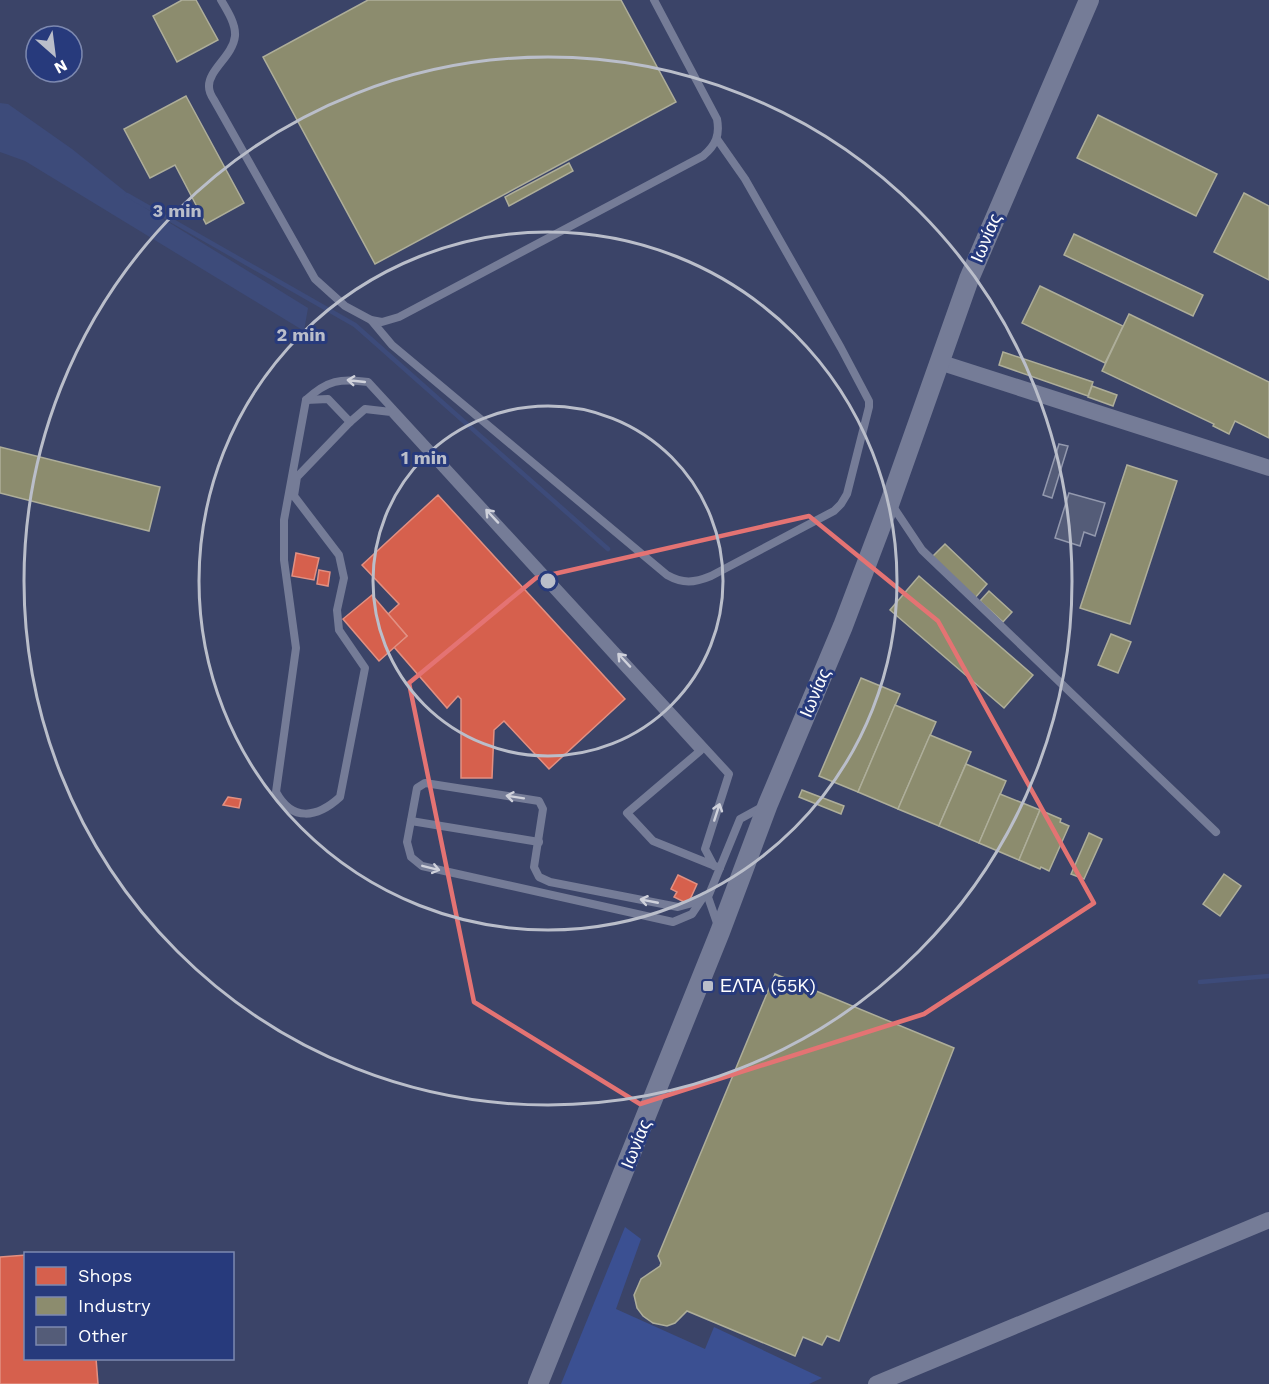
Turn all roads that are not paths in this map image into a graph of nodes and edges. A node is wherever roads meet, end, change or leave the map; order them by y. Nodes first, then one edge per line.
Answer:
1 (222, 0) edge
2 (654, 0) edge
3 (1089, 0) edge
4 (717, 139) junction
5 (370, 320) junction
6 (939, 362) junction
7 (306, 400) junction
8 (350, 422) junction
9 (1269, 468) edge
10 (890, 502) junction
11 (768, 804) junction
12 (411, 821) junction
13 (1216, 832) dead end
14 (539, 842) junction
15 (717, 867) junction
16 (706, 896) junction
17 (720, 932) junction
18 (1269, 1220) edge
19 (538, 1384) edge
20 (876, 1384) edge

1 - 5 lane
2 - 4 lane
3 - 6 street, Ιωνίας
4 - 5 lane
4 - 5 lane
6 - 9 street
6 - 10 street, Ιωνίας
7 - 8 lane
7 - 8 lane
15 -> 7 lane
8 - 15 lane
10 - 11 street, Ιωνίας
10 - 13 lane
11 - 15 lane
11 - 17 street, Ιωνίας
12 - 14 lane
14 -> 12 lane
12 -> 16 lane
16 -> 14 lane
15 - 16 lane
16 - 17 lane
17 - 19 street, Ιωνίας
18 - 20 street

